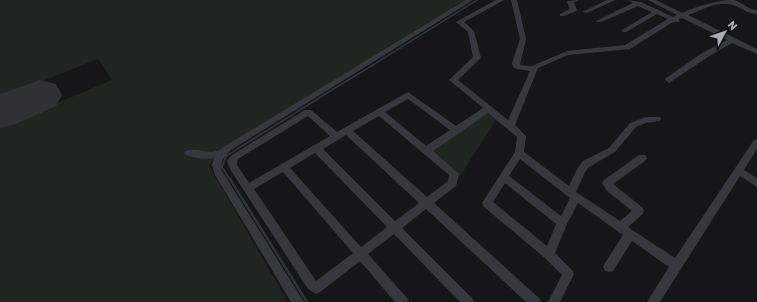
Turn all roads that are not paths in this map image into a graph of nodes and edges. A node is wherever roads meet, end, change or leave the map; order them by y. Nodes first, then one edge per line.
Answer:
1 (470, 0) edge
2 (501, 0) edge
3 (514, 0) edge
4 (576, 0) edge
5 (612, 0) edge
6 (651, 0) edge
7 (636, 1) edge
8 (735, 1) edge
9 (585, 12) dead end
10 (657, 12) junction
11 (757, 12) edge
12 (562, 15) dead end
13 (682, 16) junction
14 (673, 19) junction
15 (599, 21) dead end
16 (624, 31) dead end
17 (729, 41) junction
18 (757, 41) edge
19 (749, 48) junction
20 (757, 52) edge
21 (534, 69) junction
22 (669, 80) dead end
23 (488, 108) junction
24 (379, 111) junction
25 (657, 119) dead end
26 (510, 126) junction
27 (346, 130) junction
28 (456, 130) junction
29 (336, 136) junction
30 (757, 142) edge
31 (316, 148) junction
32 (427, 150) junction
33 (189, 153) dead end
34 (519, 153) junction
35 (221, 154) junction
36 (642, 158) dead end
37 (284, 167) junction
38 (739, 171) junction
39 (504, 177) junction
40 (757, 184) edge
41 (248, 188) junction
42 (573, 195) junction
43 (426, 204) junction
44 (562, 223) junction
45 (620, 227) junction
46 (394, 229) junction
47 (630, 234) junction
48 (549, 254) junction
49 (361, 255) junction
50 (676, 265) junction
51 (609, 267) dead end
52 (298, 302) edge
53 (403, 302) edge
54 (468, 302) edge
55 (535, 302) edge
56 (554, 302) edge
57 (653, 302) edge

1 - 35 street
2 - 23 street
3 - 21 street
4 - 12 street
5 - 9 street
6 - 13 street
7 - 10 street
7 - 15 street
8 - 11 street
8 - 13 street
10 - 14 street
10 - 16 street
13 - 14 street
13 - 17 street
14 - 17 street
14 - 21 street
17 - 19 street
17 - 22 street
18 - 19 street
19 - 20 street
21 - 26 street
23 - 26 street
23 - 28 street
24 - 27 street
24 - 28 street
24 - 32 street
25 - 42 street
26 - 34 street
27 - 29 street
27 - 43 street
28 - 32 street
29 - 31 street
29 - 41 street
30 - 38 street
31 - 37 street
31 - 46 street
32 - 43 street
33 - 35 street
34 - 39 street
34 - 42 street
35 - 52 street
36 - 45 street
37 - 41 street
37 - 49 street
38 - 40 street
38 - 50 street
39 - 44 street
39 - 48 street
41 - 49 street
42 - 44 street
42 - 45 street
43 - 46 street
43 - 55 street
44 - 48 street
45 - 47 street
46 - 49 street
46 - 54 street
47 - 50 street
47 - 51 street
48 - 56 street
49 - 53 street
50 - 57 street

